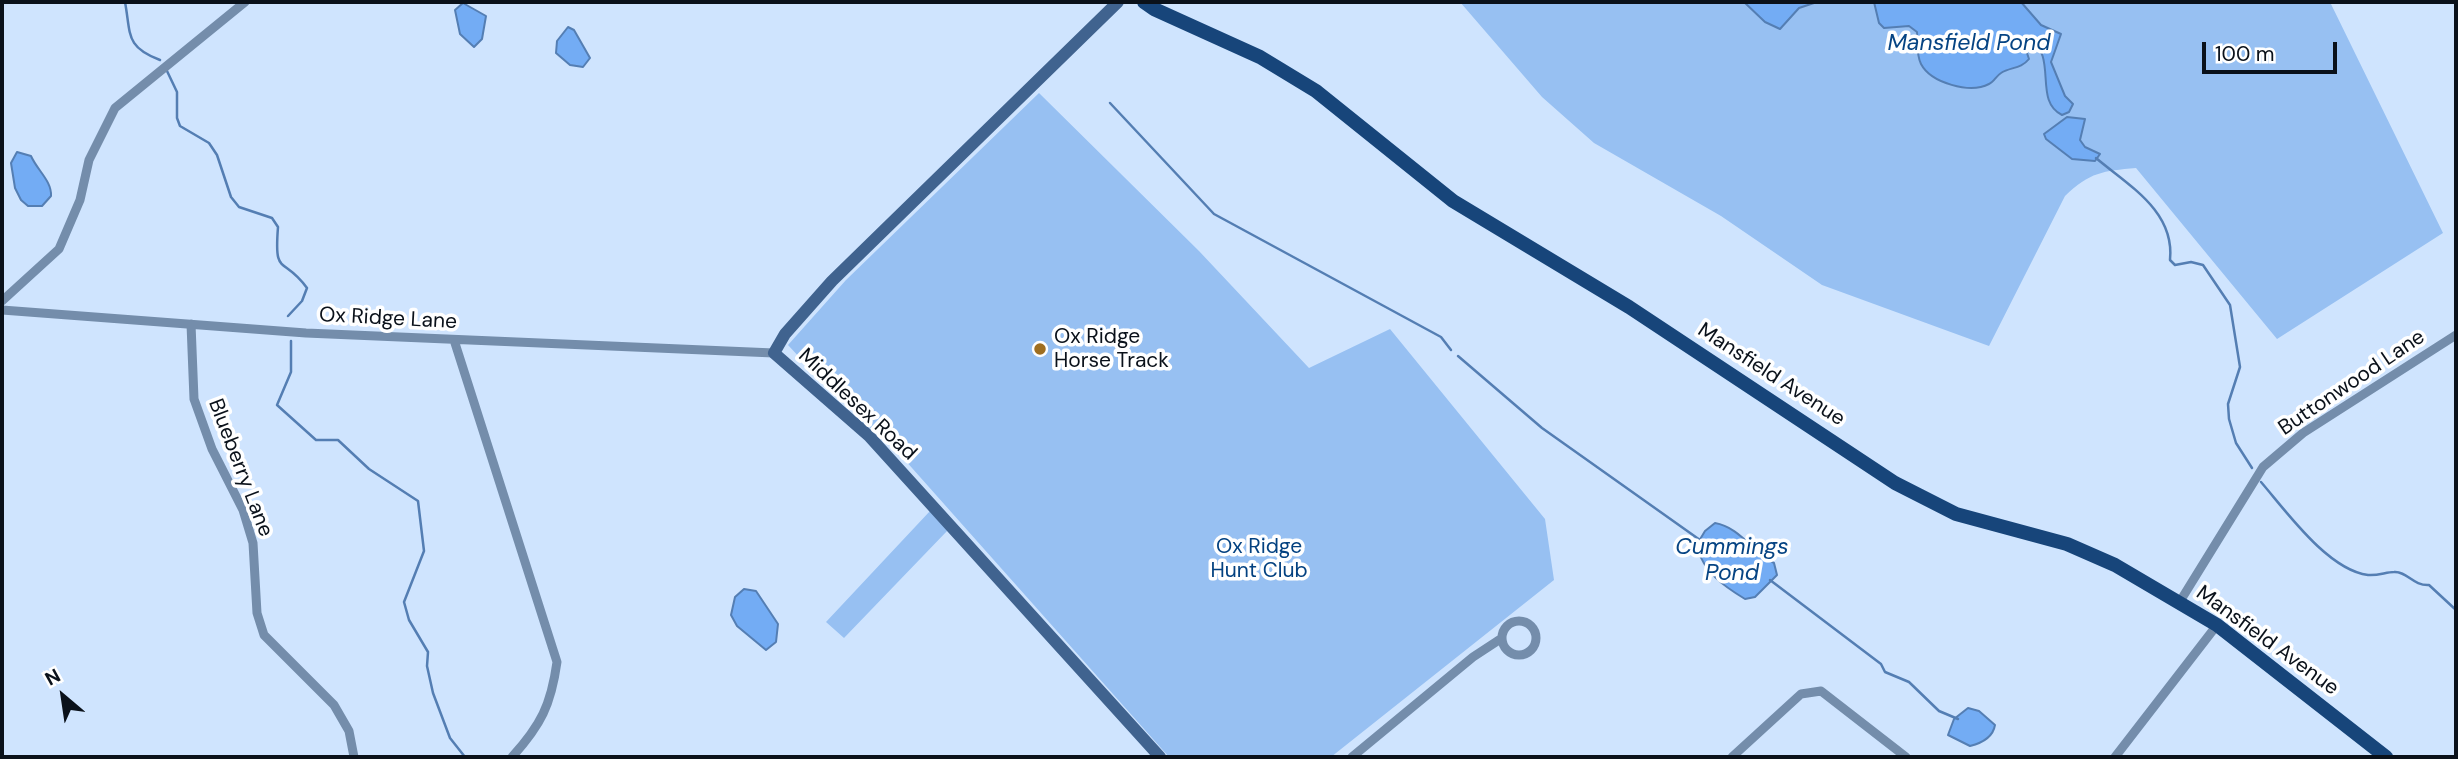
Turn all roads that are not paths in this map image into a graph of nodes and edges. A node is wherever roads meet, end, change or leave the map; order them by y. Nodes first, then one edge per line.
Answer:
1 (245, 2) edge
2 (1118, 2) edge
3 (1144, 2) edge
4 (2, 301) edge
5 (2, 310) edge
6 (191, 324) junction
7 (2456, 335) edge
8 (454, 340) junction
9 (774, 353) junction
10 (2179, 603) junction
11 (2217, 625) junction
12 (1502, 638) dead end
13 (354, 757) edge
14 (512, 757) edge
15 (1160, 757) edge
16 (1352, 757) edge
17 (1732, 757) edge
18 (1906, 757) edge
19 (2115, 757) edge
20 (2386, 757) edge

1 - 4 street
2 - 9 main road, Middlesex Road
3 - 10 main road, Mansfield Avenue
5 - 6 street, Ox Ridge Lane
6 - 8 street, Ox Ridge Lane
6 - 13 street, Blueberry Lane
7 - 10 street, Buttonwood Lane
8 - 9 street, Ox Ridge Lane
8 - 14 street
9 - 15 main road, Middlesex Road
10 - 11 main road, Mansfield Avenue
11 - 19 street
11 - 20 main road, Mansfield Avenue
12 - 16 street
17 - 18 street

